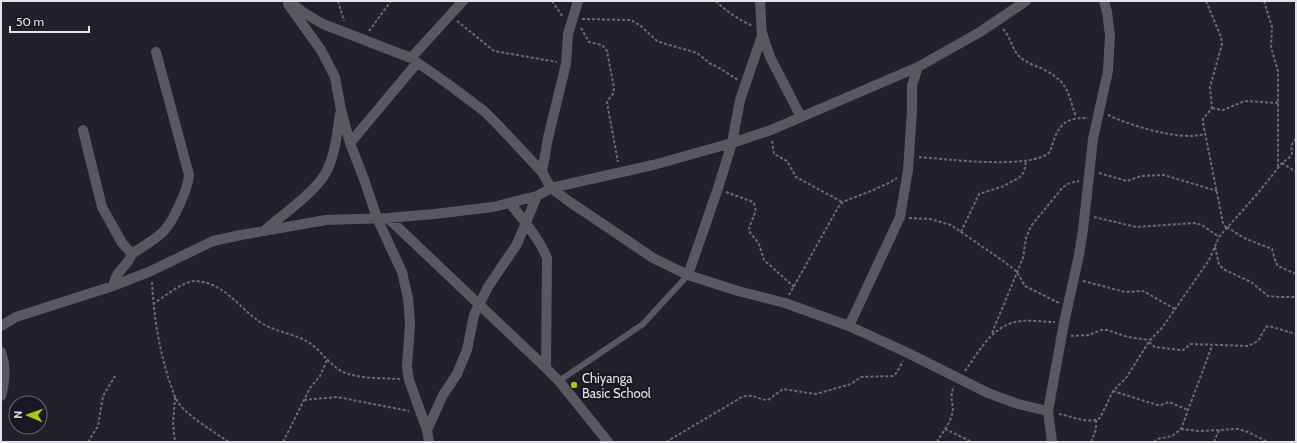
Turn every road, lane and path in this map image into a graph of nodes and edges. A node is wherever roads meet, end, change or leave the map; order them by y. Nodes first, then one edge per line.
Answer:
1 (285, 1) edge
2 (288, 1) edge
3 (338, 1) edge
4 (391, 1) edge
5 (463, 1) edge
6 (552, 1) edge
7 (578, 1) edge
8 (716, 1) edge
9 (760, 1) edge
10 (1026, 1) edge
11 (1104, 1) edge
12 (1206, 1) edge
13 (1264, 1) edge
14 (450, 15) junction
15 (573, 22) junction
16 (996, 22) junction
17 (762, 30) junction
18 (349, 34) junction
19 (363, 40) junction
20 (156, 52) dead end
21 (414, 60) junction
22 (566, 64) junction
23 (918, 67) junction
24 (746, 83) junction
25 (1278, 103) junction
26 (1212, 108) junction
27 (341, 110) junction
28 (1098, 114) junction
29 (801, 117) junction
30 (1076, 117) junction
31 (83, 130) dead end
32 (771, 130) junction
33 (1205, 134) junction
34 (1296, 138) edge
35 (350, 143) junction
36 (732, 143) junction
37 (909, 156) junction
38 (1026, 161) junction
39 (1282, 163) junction
40 (1278, 169) junction
41 (908, 170) junction
42 (542, 172) junction
43 (1296, 172) edge
44 (620, 173) junction
45 (1088, 175) junction
46 (551, 188) junction
47 (718, 188) junction
48 (1217, 191) junction
49 (537, 196) junction
50 (842, 202) junction
51 (510, 203) junction
52 (1085, 215) junction
53 (377, 218) junction
54 (388, 218) junction
55 (900, 218) junction
56 (526, 223) junction
57 (1227, 228) junction
58 (263, 231) junction
59 (961, 232) junction
60 (1219, 237) junction
61 (1215, 246) junction
62 (132, 254) junction
63 (151, 271) junction
64 (1016, 272) junction
65 (1296, 274) edge
66 (688, 275) junction
67 (1074, 278) junction
68 (113, 286) junction
69 (794, 287) junction
70 (1296, 297) edge
71 (785, 303) junction
72 (153, 304) junction
73 (479, 305) junction
74 (1067, 307) junction
75 (1175, 309) junction
76 (1064, 323) junction
77 (1, 326) edge
78 (849, 326) junction
79 (992, 333) junction
80 (1296, 334) edge
81 (1061, 335) junction
82 (1149, 341) junction
83 (1212, 346) junction
84 (1, 352) edge
85 (908, 353) junction
86 (327, 360) junction
87 (546, 368) junction
88 (115, 376) dead end
89 (958, 378) junction
90 (410, 380) junction
91 (559, 381) junction
92 (1113, 391) junction
93 (175, 395) junction
94 (1, 396) edge
95 (304, 400) junction
96 (1188, 410) junction
97 (421, 411) junction
98 (1048, 411) junction
99 (1096, 420) junction
100 (944, 429) junction
101 (1181, 429) junction
102 (427, 430) junction
103 (1219, 430) junction
104 (88, 442) edge
105 (175, 442) edge
106 (229, 442) edge
107 (283, 442) edge
108 (429, 442) edge
109 (608, 442) edge
110 (666, 442) edge
111 (937, 442) edge
112 (972, 442) edge
113 (1052, 442) edge
114 (1091, 442) edge
115 (1154, 442) edge
116 (1214, 442) edge
117 (1268, 442) edge

1 - 27 street
2 - 18 street
3 - 18 path
4 - 19 path
5 - 14 street
6 - 15 path
7 - 15 street
8 - 17 path
9 - 17 street
10 - 16 street
11 - 28 street
12 - 26 path
13 - 25 path
14 - 21 street
14 - 22 path
15 - 22 street
15 - 24 path
15 - 44 path
16 - 23 street
16 - 30 path
17 - 24 street
17 - 29 street
18 - 19 street
19 - 21 street
20 - 62 street
21 - 35 street
21 - 42 street
22 - 42 street
23 - 29 street
23 - 37 street
24 - 36 street
25 - 26 path
25 - 40 path
26 - 33 path
27 - 35 street
27 - 58 street
28 - 30 path
28 - 33 path
28 - 45 street
29 - 32 street
30 - 38 path
31 - 62 street
32 - 36 street
32 - 50 path
33 - 48 path
34 - 39 path
35 - 53 street
36 - 44 street
36 - 47 street
37 - 38 path
37 - 41 street
38 - 59 path
39 - 40 path
39 - 43 path
40 - 57 path
41 - 50 path
41 - 55 street
42 - 46 street
44 - 46 street
45 - 48 path
45 - 52 street
45 - 64 path
46 - 49 street
46 - 66 street
47 - 66 street
47 - 69 path
48 - 57 path
49 - 51 street
49 - 56 street
50 - 69 path
51 - 54 street
51 - 56 street
52 - 60 path
52 - 67 street
53 - 54 street
53 - 58 street
53 - 90 street
54 - 73 street
55 - 59 path
55 - 78 street
56 - 73 street
56 - 87 street
57 - 60 path
57 - 65 path
58 - 63 street
59 - 64 path
60 - 61 path
61 - 70 path
61 - 75 path
62 - 68 street
63 - 68 street
63 - 72 path
64 - 74 path
64 - 79 path
66 - 71 street
66 - 91 lane
67 - 74 street
67 - 75 path
68 - 77 street
69 - 71 path
71 - 78 street
72 - 86 path
72 - 93 path
73 - 87 street
73 - 102 street
74 - 76 street
75 - 82 path
76 - 79 path
76 - 81 street
78 - 85 street
79 - 89 path
80 - 83 path
81 - 82 path
81 - 98 street
82 - 83 path
82 - 92 path
83 - 96 path
84 - 94 street
85 - 89 street
85 - 110 path
86 - 90 path
86 - 95 path
87 - 91 street
88 - 104 path
89 - 98 street
89 - 100 path
90 - 97 street
91 - 109 street
92 - 96 path
92 - 99 path
93 - 105 path
93 - 106 path
95 - 97 path
95 - 107 path
96 - 101 path
97 - 102 street
98 - 99 path
98 - 113 street
99 - 114 path
100 - 111 path
100 - 112 path
101 - 103 path
101 - 115 path
102 - 108 street
103 - 116 path
103 - 117 path

